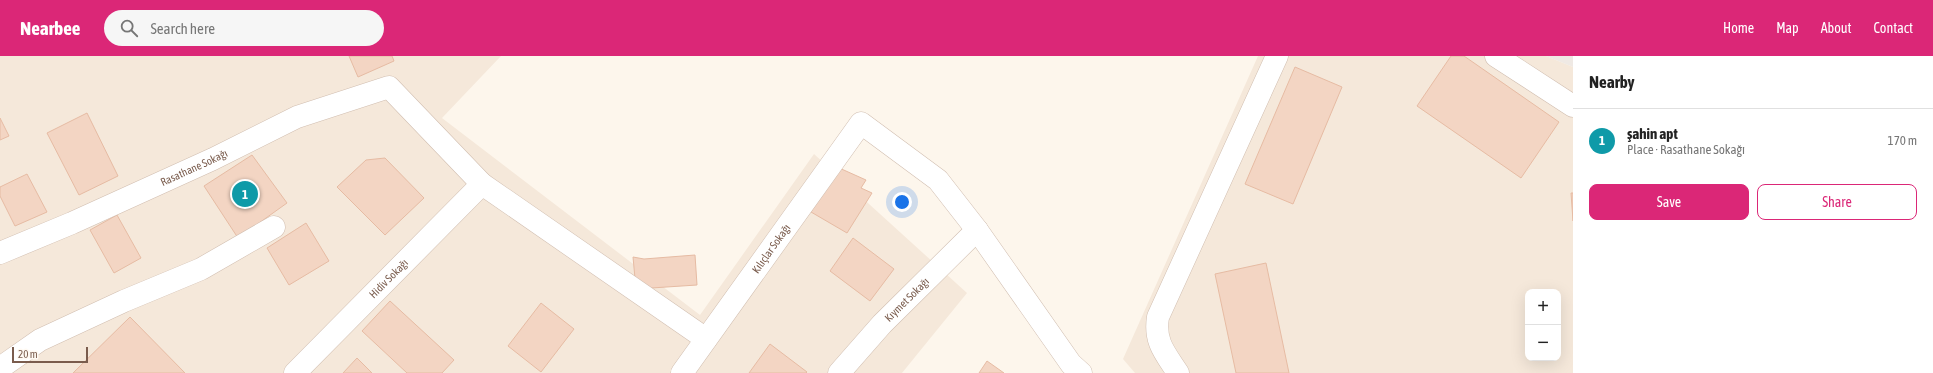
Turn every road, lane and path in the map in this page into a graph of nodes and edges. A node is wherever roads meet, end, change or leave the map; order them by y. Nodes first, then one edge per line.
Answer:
1 (1277, 56) edge
2 (1496, 56) edge
3 (1573, 106) edge
4 (482, 184) junction
5 (274, 227) dead end
6 (977, 230) junction
7 (0, 253) edge
8 (706, 340) junction
9 (0, 368) edge
10 (295, 373) edge
11 (682, 373) edge
12 (840, 373) edge
13 (1081, 373) edge
14 (1178, 373) edge

1 - 14 street
2 - 3 street
4 - 7 street, Rasathane Sokağı
4 - 8 street
4 - 10 street, Hidiv Sokağı
5 - 9 street
6 - 8 street, Kılıçlar Sokağı
6 - 12 street, Kıymet Sokağı
6 - 13 street
8 - 11 street, Kılıçlar Sokağı

